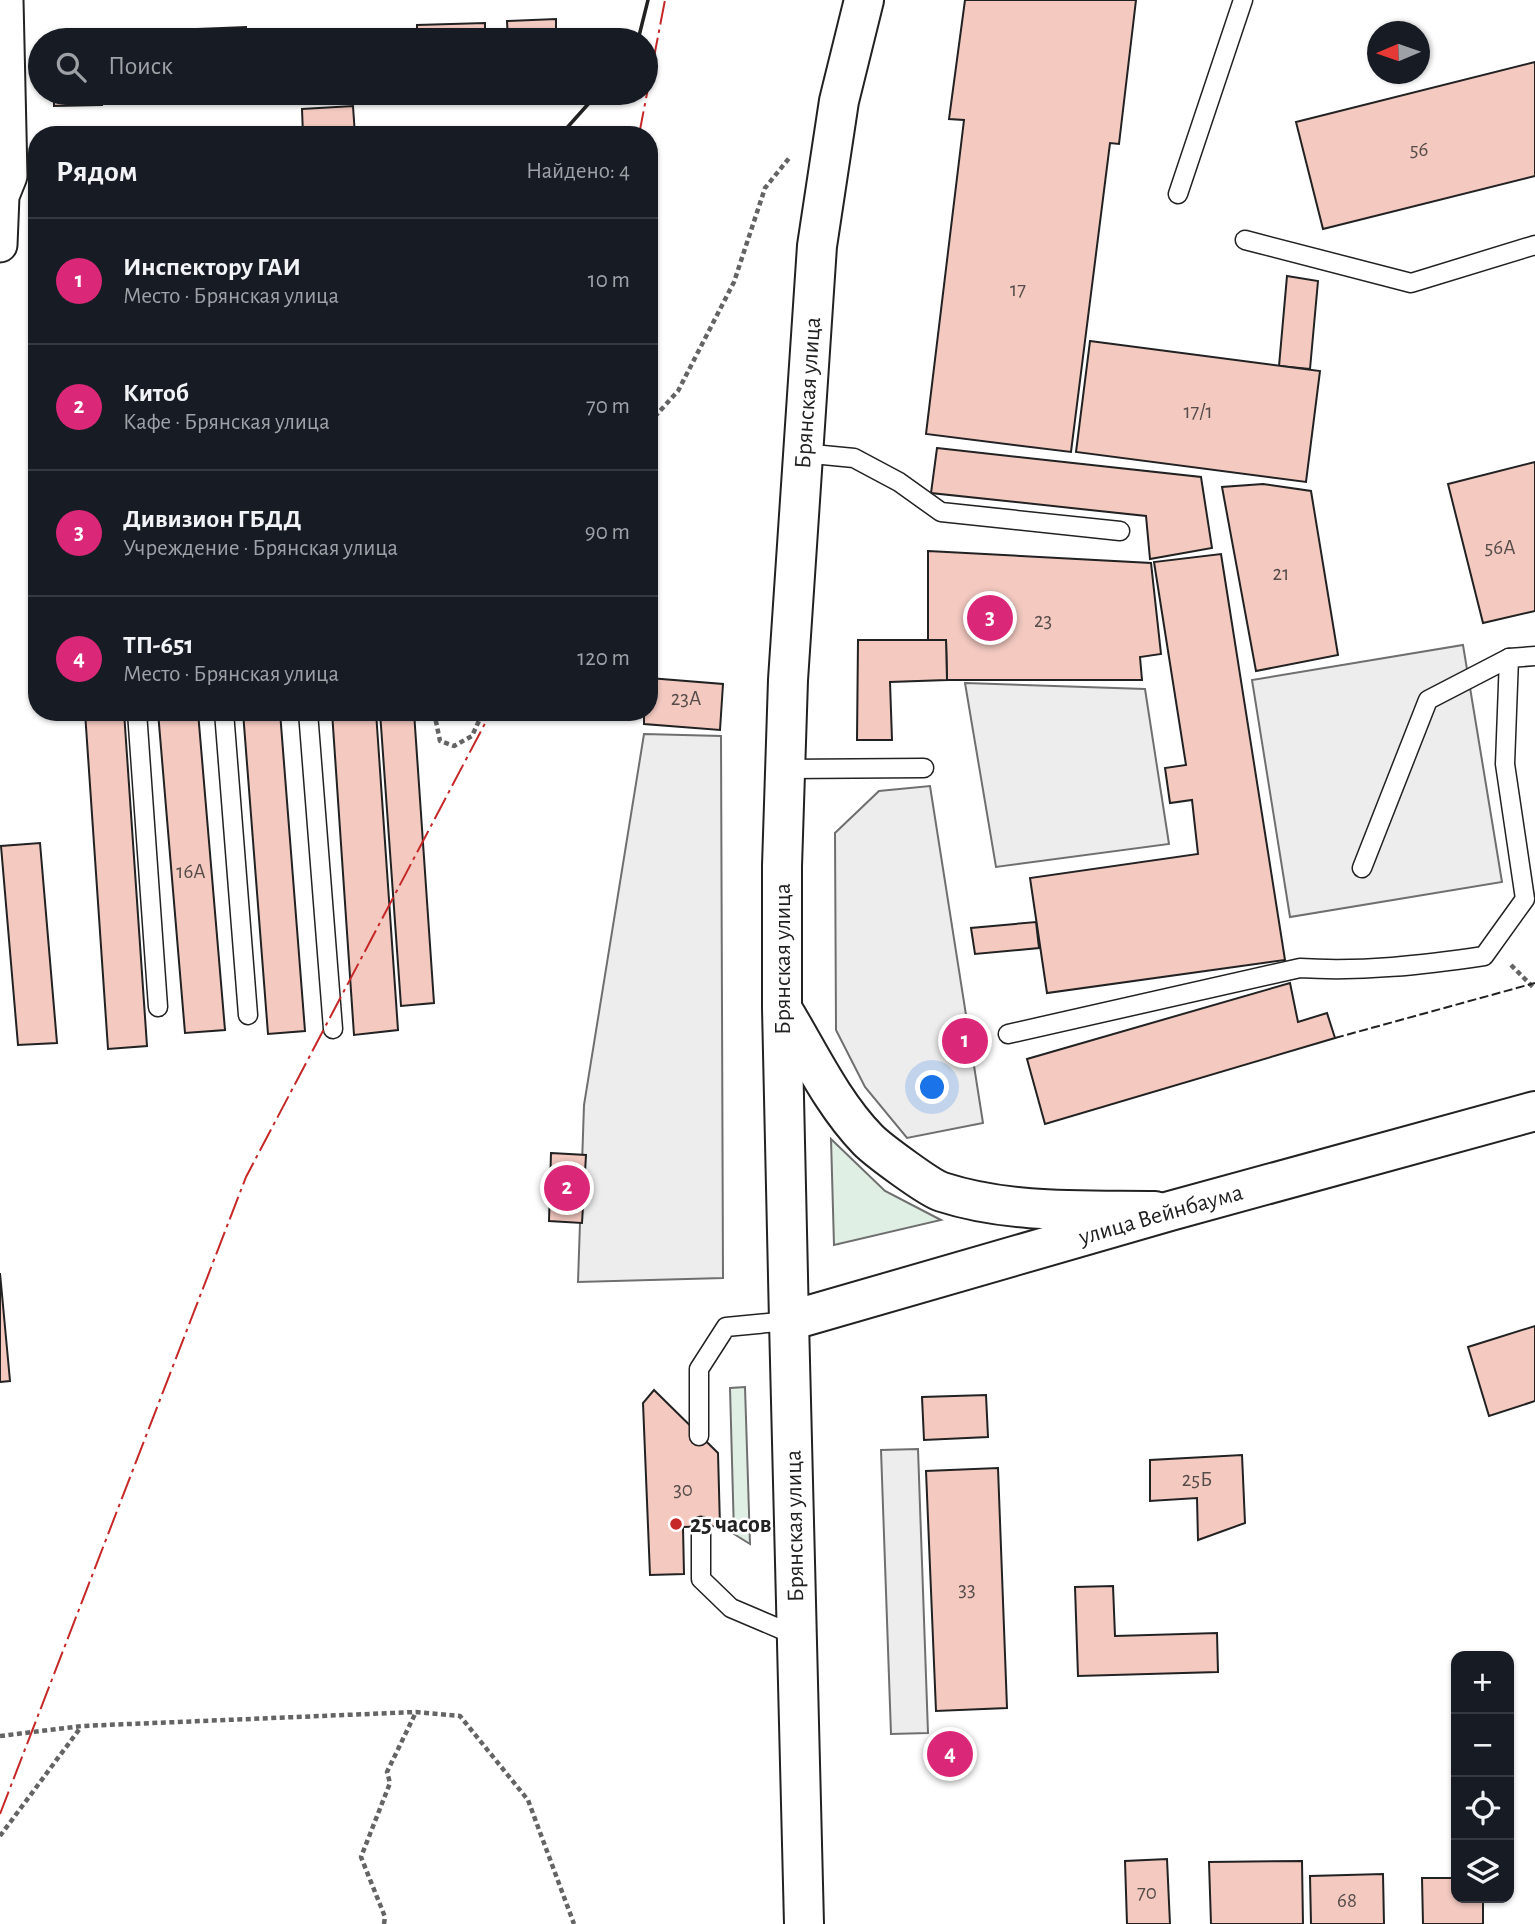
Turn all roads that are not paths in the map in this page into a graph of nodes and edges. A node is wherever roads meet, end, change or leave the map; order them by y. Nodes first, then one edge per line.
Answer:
1 (6, 0) edge
2 (864, 0) edge
3 (1243, 0) edge
4 (16, 176) edge
5 (1178, 194) dead end
6 (1245, 240) dead end
7 (0, 245) edge
8 (1535, 245) edge
9 (802, 453) junction
10 (1120, 531) dead end
11 (1535, 656) edge
12 (1509, 658) junction
13 (138, 721) edge
14 (225, 721) edge
15 (309, 721) edge
16 (924, 768) dead end
17 (785, 769) junction
18 (1362, 868) dead end
19 (158, 1007) dead end
20 (782, 1008) junction
21 (248, 1015) dead end
22 (333, 1029) dead end
23 (1009, 1034) dead end
24 (1535, 1111) edge
25 (1170, 1211) junction
26 (789, 1321) junction
27 (699, 1436) dead end
28 (701, 1526) dead end
29 (797, 1636) junction
30 (804, 1924) edge

1 - 4 street
2 - 9 main road, Брянская улица
3 - 5 lane
4 - 7 street
6 - 8 lane
9 - 10 lane
9 - 17 main road, Брянская улица
11 - 12 lane
12 - 18 lane
12 - 23 lane
13 - 19 lane
14 - 21 lane
15 - 22 lane
16 - 17 lane
17 - 20 main road, Брянская улица
20 - 25 main road
20 - 26 main road, Брянская улица
24 - 25 main road, улица Вейнбаума
25 - 26 main road, улица Вейнбаума
26 - 27 lane
26 - 29 main road, Брянская улица
28 - 29 lane
29 - 30 main road, Брянская улица

